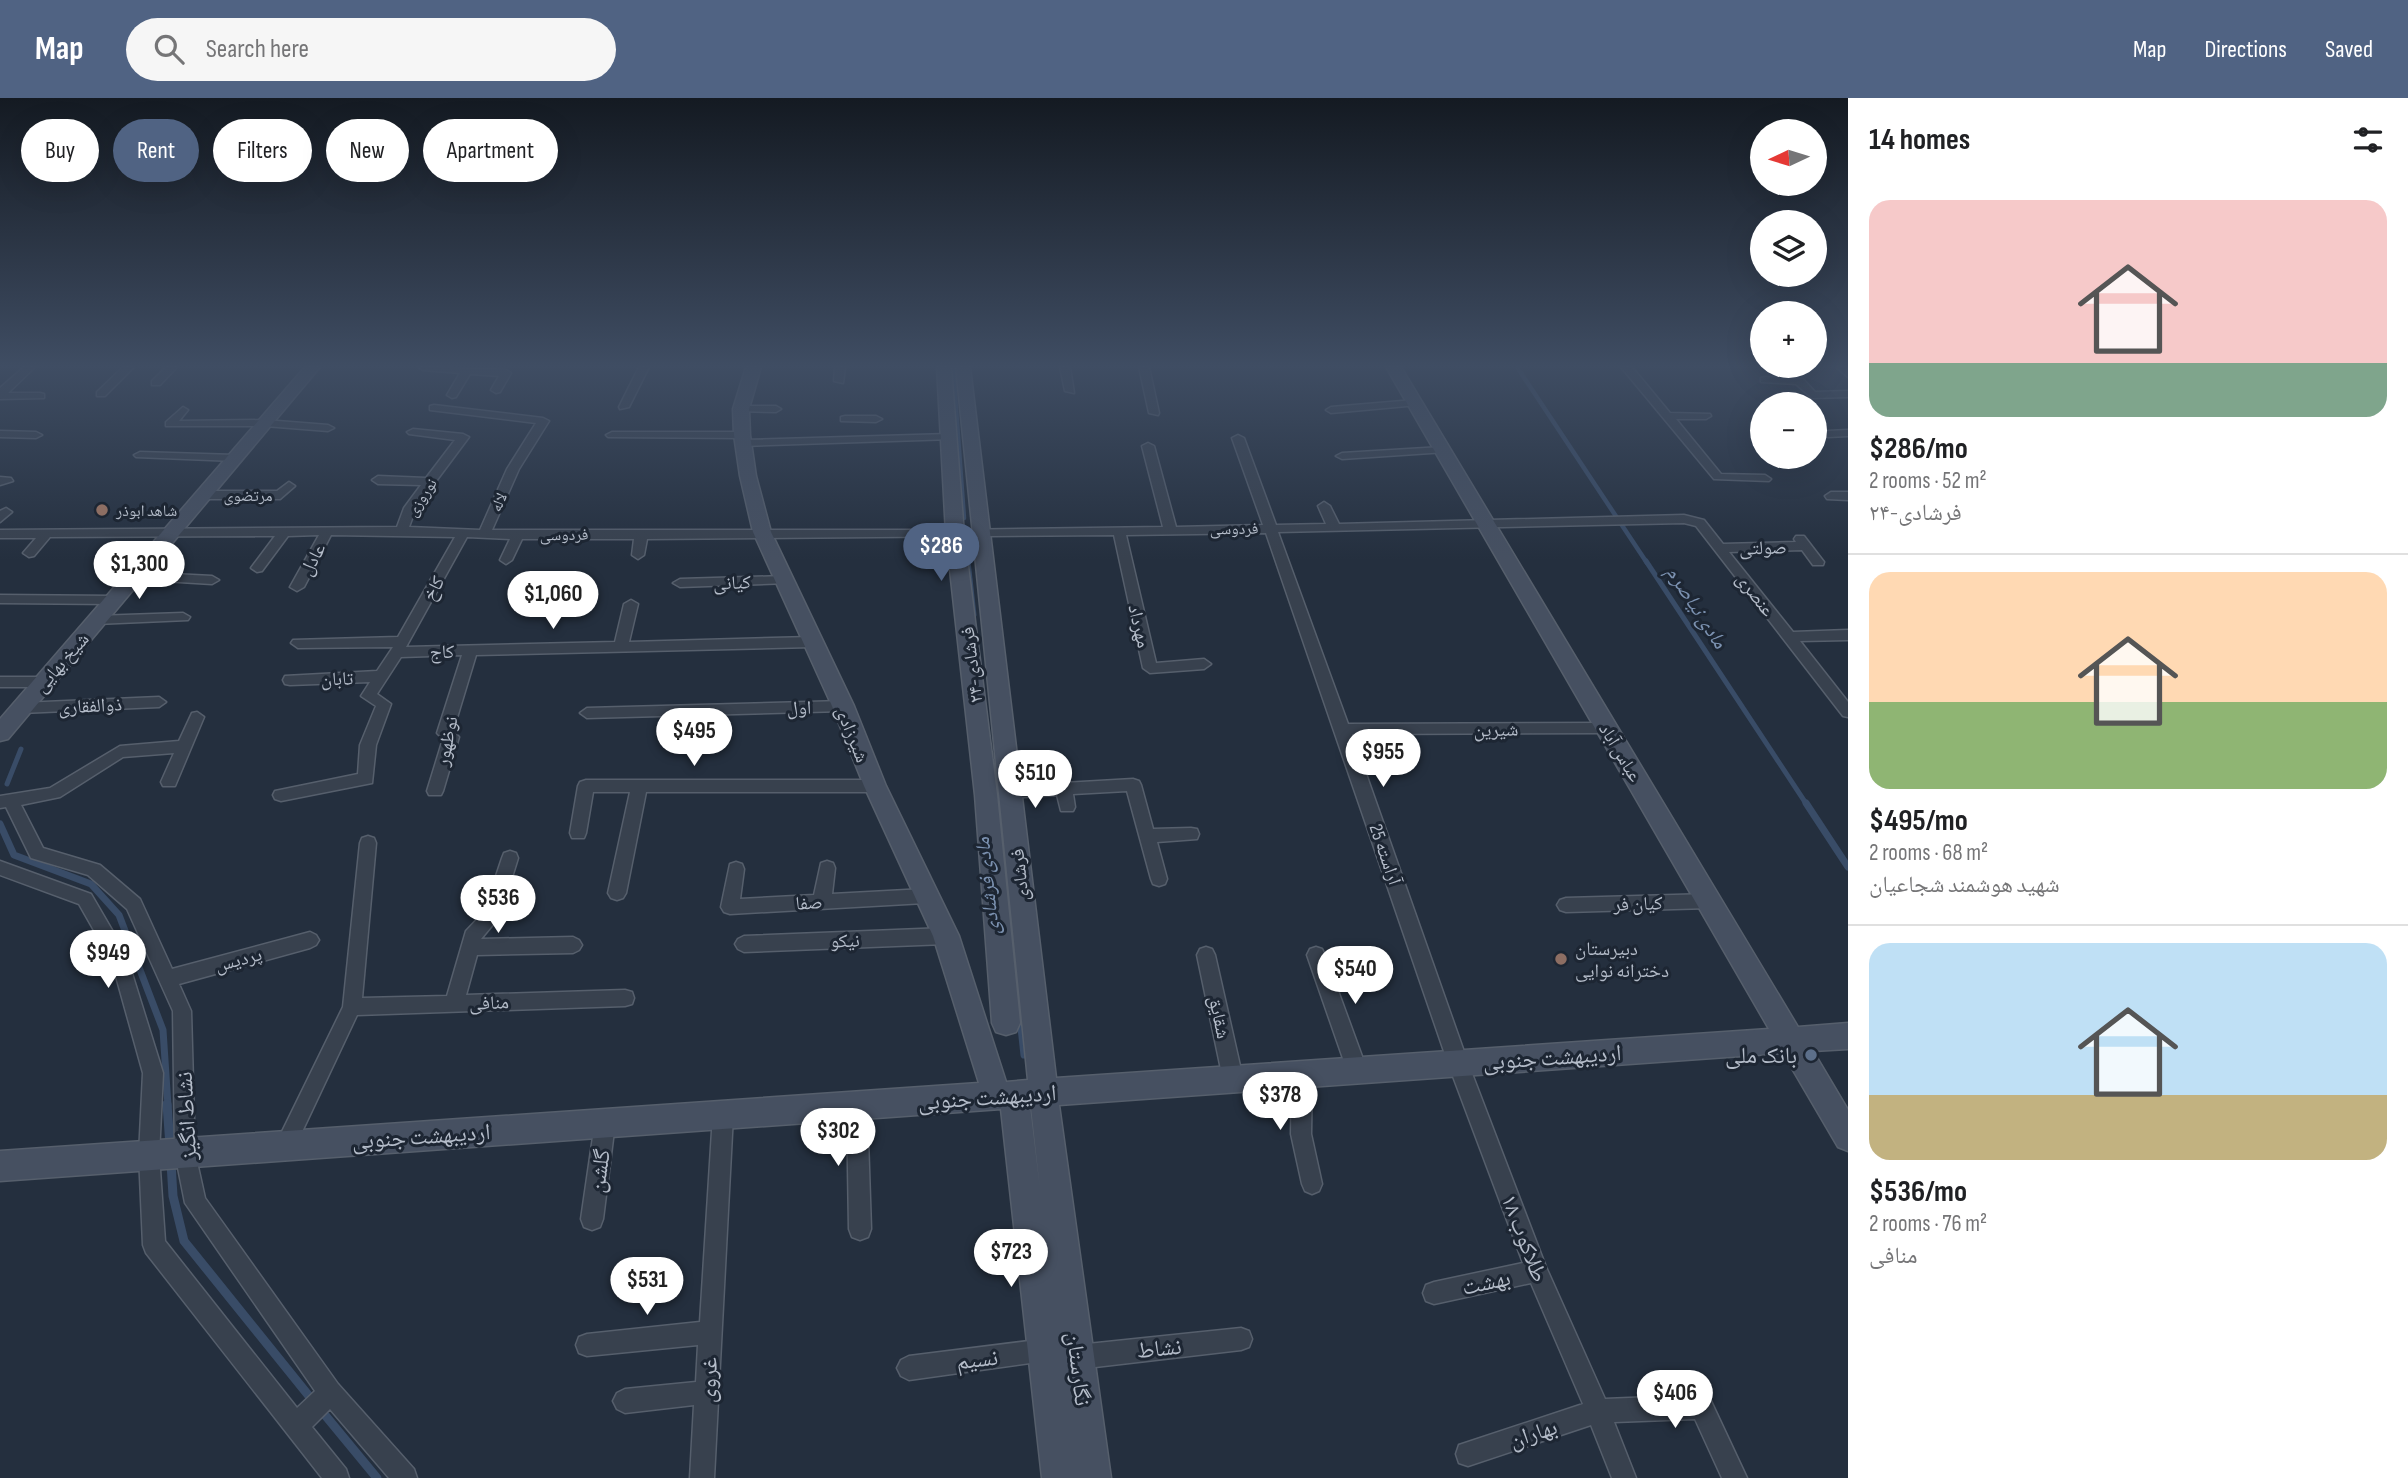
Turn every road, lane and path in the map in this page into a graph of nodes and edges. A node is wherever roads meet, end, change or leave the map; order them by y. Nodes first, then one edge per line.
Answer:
1 (258, 431) edge
2 (536, 431) edge
3 (742, 431) edge
4 (874, 431) edge
5 (949, 431) edge
6 (970, 431) edge
7 (1431, 431) edge
8 (1679, 431) edge
9 (413, 432) dead end
10 (1848, 433) edge
11 (0, 434) edge
12 (1828, 434) dead end
13 (36, 435) dead end
14 (612, 435) dead end
15 (949, 437) junction
16 (1238, 438) dead end
17 (743, 439) junction
18 (873, 439) junction
19 (1148, 446) dead end
20 (1442, 450) junction
21 (140, 456) dead end
22 (1342, 456) dead end
23 (235, 457) junction
24 (1765, 479) dead end
25 (378, 480) dead end
26 (430, 482) junction
27 (289, 486) dead end
28 (203, 495) junction
29 (1831, 496) dead end
30 (1848, 496) edge
31 (1324, 506) dead end
32 (1488, 525) junction
33 (1334, 527) junction
34 (1270, 528) junction
35 (1170, 529) junction
36 (284, 531) junction
37 (327, 531) junction
38 (402, 531) junction
39 (1119, 531) junction
40 (172, 532) junction
41 (762, 532) junction
42 (980, 532) junction
43 (47, 533) junction
44 (463, 533) junction
45 (641, 533) junction
46 (0, 534) edge
47 (484, 534) junction
48 (518, 534) junction
49 (955, 534) junction
50 (1721, 548) junction
51 (29, 553) dead end
52 (638, 555) dead end
53 (506, 560) dead end
54 (1818, 562) dead end
55 (257, 568) dead end
56 (134, 576) junction
57 (212, 580) dead end
58 (785, 580) junction
59 (680, 583) dead end
60 (297, 587) dead end
61 (0, 599) edge
62 (114, 600) junction
63 (631, 604) dead end
64 (183, 617) dead end
65 (96, 621) junction
66 (1848, 635) edge
67 (1789, 637) junction
68 (812, 642) junction
69 (298, 643) dead end
70 (400, 647) junction
71 (620, 648) junction
72 (470, 651) junction
73 (1204, 664) dead end
74 (383, 676) junction
75 (290, 680) dead end
76 (0, 682) edge
77 (44, 682) junction
78 (159, 702) dead end
79 (843, 706) junction
80 (21, 708) junction
81 (1847, 709) edge
82 (587, 713) dead end
83 (197, 717) dead end
84 (1606, 728) junction
85 (1343, 729) junction
86 (0, 733) edge
87 (187, 746) junction
88 (169, 782) dead end
89 (639, 786) junction
90 (875, 786) junction
91 (1063, 788) junction
92 (435, 791) dead end
93 (998, 794) junction
94 (281, 796) dead end
95 (6, 802) edge
96 (1067, 807) dead end
97 (578, 833) dead end
98 (1191, 834) dead end
99 (1149, 836) junction
100 (368, 843) dead end
101 (510, 858) dead end
102 (0, 868) edge
103 (827, 868) dead end
104 (736, 869) dead end
105 (1159, 879) dead end
106 (617, 893) dead end
107 (925, 896) junction
108 (1710, 901) junction
109 (822, 902) junction
110 (1566, 905) dead end
111 (946, 936) junction
112 (310, 940) dead end
113 (744, 944) dead end
114 (573, 945) dead end
115 (471, 947) junction
116 (1206, 955) dead end
117 (1315, 955) dead end
118 (166, 979) junction
119 (625, 998) dead end
120 (454, 1003) junction
121 (352, 1007) junction
122 (1006, 1023) dead end
123 (1848, 1036) edge
124 (1792, 1040) junction
125 (1458, 1063) junction
126 (1357, 1070) junction
127 (1301, 1074) junction
128 (1233, 1079) junction
129 (1018, 1094) junction
130 (857, 1107) junction
131 (723, 1115) junction
132 (605, 1123) junction
133 (1848, 1137) edge
134 (285, 1146) junction
135 (185, 1153) junction
136 (149, 1155) junction
137 (0, 1166) edge
138 (1312, 1184) dead end
139 (592, 1219) dead end
140 (860, 1229) dead end
141 (1537, 1271) junction
142 (1434, 1293) dead end
143 (711, 1332) junction
144 (1241, 1339) dead end
145 (587, 1345) dead end
146 (1045, 1350) junction
147 (1078, 1357) junction
148 (909, 1368) dead end
149 (330, 1392) junction
150 (708, 1392) junction
151 (625, 1401) dead end
152 (1598, 1411) junction
153 (297, 1426) junction
154 (1468, 1454) dead end
155 (337, 1478) edge
156 (405, 1478) edge
157 (702, 1478) edge
158 (1060, 1478) edge
159 (1093, 1478) edge
160 (1624, 1478) edge
161 (1735, 1478) edge

1 - 23 street, شیخ بهایی
2 - 47 street, لاله
3 - 17 street, شیرزادی
4 - 18 street
5 - 15 street, ۲۴-فرشادی
6 - 42 street
7 - 20 street, عباس آباد
8 - 24 street
9 - 26 street, نوروزی
10 - 12 street
11 - 13 street
14 - 17 street
15 - 18 street
15 - 49 street, ۲۴-فرشادی
16 - 34 street, آراسته 25
17 - 18 street
17 - 41 street, شیرزادی
19 - 35 street
20 - 22 street
20 - 32 street, عباس آباد
21 - 23 street
23 - 28 street, شیخ بهایی
25 - 26 street
26 - 38 street, نوروزی
27 - 28 street, مرتضوی
28 - 40 street, شیخ بهایی
29 - 30 street
31 - 33 street
32 - 33 street, فردوسی
32 - 50 street, عنصری
32 - 84 street, عباس آباد
33 - 34 street, فردوسی
34 - 35 street, فردوسی
34 - 85 street, آراسته 25
35 - 39 street, فردوسی
36 - 37 street, فردوسی
36 - 40 street, فردوسی
36 - 55 street
37 - 38 street, فردوسی
37 - 60 street, عادل
38 - 44 street, فردوسی
39 - 42 street, فردوسی
39 - 73 street, مهرداد
40 - 43 street, فردوسی
40 - 56 street, شیخ بهایی
41 - 45 street, فردوسی
41 - 49 street, فردوسی
41 - 58 street, شیرزادی
42 - 49 street, فردوسی
42 - 93 street, فرشادی
43 - 46 street, فردوسی
43 - 51 street
44 - 47 street, فردوسی
44 - 70 street, کاخ
45 - 48 street, فردوسی
45 - 52 street
47 - 48 street, فردوسی
48 - 53 street
49 - 93 street, ۲۴-فرشادی
50 - 54 street, صولتی
50 - 67 street, عنصری
56 - 57 street
56 - 62 street, شیخ بهایی
58 - 59 street, کیانی
58 - 68 street, شیرزادی
61 - 62 street
62 - 65 street, شیخ بهایی
63 - 71 street
64 - 65 street
65 - 77 street, شیخ بهایی
66 - 67 street
67 - 81 street, عنصری
68 - 71 street, کاج
68 - 79 street, شیرزادی
69 - 70 street, کاج
70 - 72 street, کاج
70 - 74 street, کاخ
71 - 72 street, کاج
72 - 92 street, نوظهور
74 - 75 street, تابان
74 - 94 street, کاخ
76 - 77 street
77 - 80 street, شیخ بهایی
78 - 80 street, ذوالفقاری
79 - 82 street, اول
79 - 90 street, شیرزادی
80 - 86 street, شیخ بهایی
83 - 87 street
84 - 85 street, شیرین
84 - 108 street, عباس آباد
85 - 125 street, آراسته 25
87 - 88 street
87 - 95 street, نشاط انگیز
89 - 90 street
89 - 97 street
89 - 106 street
90 - 107 street, شیرزادی
91 - 93 street
91 - 96 street
91 - 99 street
93 - 122 street, فرشادی
93 - 129 street, فرشادی
95 - 118 street, نشاط انگیز
98 - 99 street
99 - 105 street
100 - 121 street
101 - 115 street
102 - 136 street, نشاط انگیز
103 - 109 street
104 - 109 street, صفا
107 - 109 street, صفا
107 - 111 street, شیرزادی
108 - 110 street, کیان فر
108 - 124 street, عباس آباد
111 - 113 street, نیکو
111 - 129 street, شیرزادی
112 - 118 street, پردیس
114 - 115 street
115 - 120 street
116 - 128 street, شقایق
117 - 126 street
118 - 135 street, نشاط انگیز
119 - 120 street, منافی
120 - 121 street, منافی
121 - 134 street
123 - 124 street, اردیبهشت جنوبی
124 - 125 street, اردیبهشت جنوبی
124 - 133 street, عباس آباد
125 - 126 street, اردیبهشت جنوبی
125 - 141 street, طلاکوب ۱۸
126 - 127 street, اردیبهشت جنوبی
127 - 128 street, اردیبهشت جنوبی
127 - 138 street
128 - 129 street, اردیبهشت جنوبی
129 - 130 street, اردیبهشت جنوبی
129 - 146 street, نگارستان
129 - 147 street, نگارستان
130 - 131 street, اردیبهشت جنوبی
130 - 140 street
131 - 132 street, اردیبهشت جنوبی
131 - 143 street, غروی
132 - 134 street, اردیبهشت جنوبی
132 - 139 street, گلشن
134 - 135 street, اردیبهشت جنوبی
135 - 136 street, اردیبهشت جنوبی
135 - 149 street, نشاط انگیز
136 - 137 street, اردیبهشت جنوبی
136 - 153 street, نشاط انگیز
141 - 142 street, بهشت
141 - 152 street, طلاکوب ۱۸
143 - 145 street
143 - 150 street, غروی
144 - 147 street, نشاط
146 - 148 street, نسیم
146 - 158 street, نگارستان
147 - 159 street, نگارستان
149 - 153 street
149 - 156 street, نشاط انگیز
150 - 151 street
150 - 157 street, غروی
152 - 154 street, بهاران
152 - 160 street, طلاکوب ۱۸
152 - 161 street
153 - 155 street, نشاط انگیز

